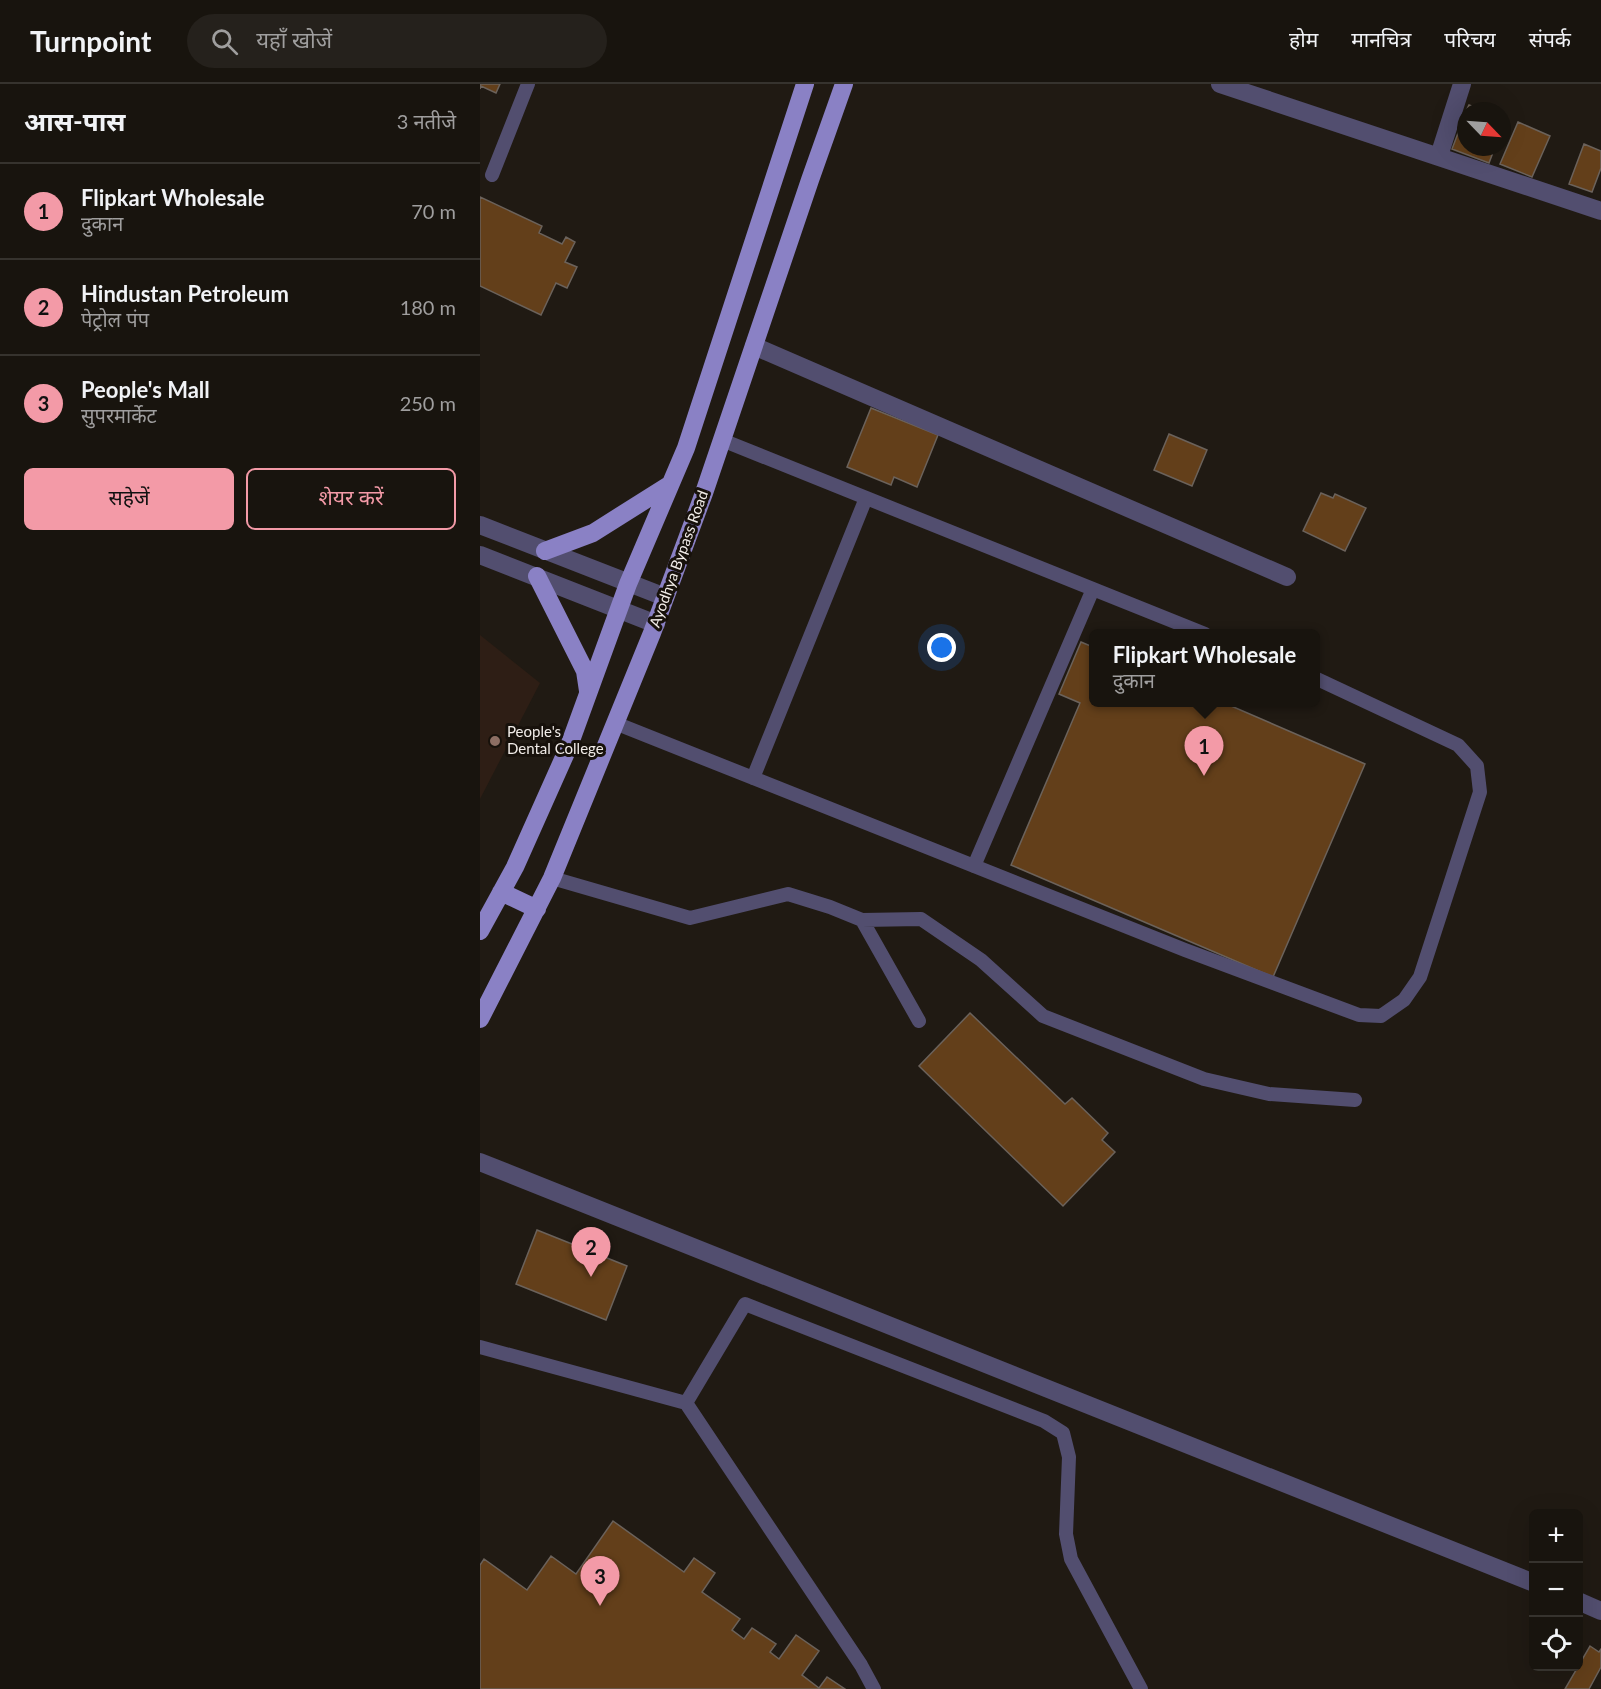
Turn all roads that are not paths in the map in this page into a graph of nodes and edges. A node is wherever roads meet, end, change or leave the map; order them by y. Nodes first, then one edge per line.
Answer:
1 (528, 84) edge
2 (805, 84) edge
3 (844, 84) edge
4 (1220, 84) edge
5 (1462, 84) edge
6 (1439, 156) junction
7 (492, 174) dead end
8 (1601, 211) edge
9 (754, 346) junction
10 (722, 440) junction
11 (669, 485) junction
12 (866, 498) junction
13 (480, 525) edge
14 (545, 551) junction
15 (480, 555) edge
16 (537, 576) junction
17 (1287, 577) dead end
18 (628, 584) junction
19 (1093, 589) junction
20 (665, 597) junction
21 (620, 609) junction
22 (656, 624) junction
23 (1195, 629) edge
24 (1320, 680) edge
25 (588, 691) junction
26 (615, 723) junction
27 (753, 778) junction
28 (974, 866) junction
29 (552, 878) junction
30 (501, 892) junction
31 (537, 909) junction
32 (862, 920) junction
33 (480, 931) edge
34 (480, 1019) edge
35 (920, 1021) dead end
36 (1355, 1100) dead end
37 (480, 1162) edge
38 (480, 1347) edge
39 (686, 1403) junction
40 (1529, 1581) edge
41 (1583, 1603) edge
42 (1601, 1611) edge
43 (874, 1689) edge
44 (1141, 1689) edge

1 - 7 lane
2 - 11 main road
3 - 9 main road, Ayodhya Bypass Road
4 - 6 street
5 - 6 street
6 - 8 street
9 - 10 main road, Ayodhya Bypass Road
9 - 17 street
10 - 12 lane
10 - 20 main road, Ayodhya Bypass Road
11 - 14 main road
11 - 18 main road
12 - 19 lane
12 - 27 lane
13 - 14 street
14 - 18 street
15 - 16 street
16 - 21 street
16 - 25 main road
18 - 20 street
18 - 21 main road
19 - 23 lane
19 - 28 lane
20 - 22 main road, Ayodhya Bypass Road
21 - 22 street
21 - 25 main road
22 - 26 main road, Ayodhya Bypass Road
24 - 28 lane
25 - 30 main road
26 - 27 lane
26 - 29 main road, Ayodhya Bypass Road
27 - 28 lane
29 - 31 main road, Ayodhya Bypass Road
29 - 32 lane
30 - 31 main road
30 - 33 main road
31 - 34 main road, Ayodhya Bypass Road
32 - 35 lane
32 - 36 lane
37 - 40 street
38 - 39 lane
39 - 43 lane
39 - 44 lane
41 - 42 street

